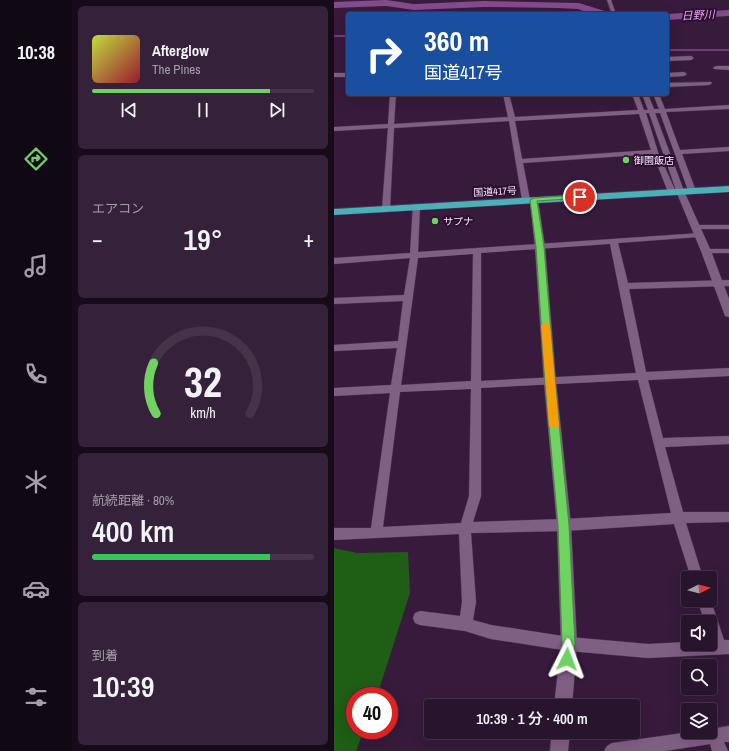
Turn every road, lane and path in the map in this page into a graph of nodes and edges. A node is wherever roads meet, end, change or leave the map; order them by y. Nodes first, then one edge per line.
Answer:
1 (609, 0) edge
2 (613, 12) edge
3 (691, 58) dead end
4 (669, 59) edge
5 (716, 68) dead end
6 (726, 68) edge
7 (684, 74) dead end
8 (334, 75) edge
9 (346, 75) edge
10 (669, 75) edge
11 (729, 76) edge
12 (709, 83) dead end
13 (669, 85) edge
14 (393, 96) edge
15 (506, 96) edge
16 (636, 96) edge
17 (646, 96) edge
18 (657, 96) edge
19 (729, 107) edge
20 (662, 110) junction
21 (651, 111) junction
22 (642, 112) junction
23 (512, 119) junction
24 (391, 126) junction
25 (334, 128) edge
26 (729, 149) edge
27 (655, 152) junction
28 (677, 152) junction
29 (519, 161) junction
30 (729, 189) edge
31 (692, 191) junction
32 (676, 192) junction
33 (530, 200) junction
34 (416, 207) junction
35 (386, 209) junction
36 (334, 212) edge
37 (729, 227) edge
38 (697, 231) junction
39 (614, 242) junction
40 (540, 247) junction
41 (477, 250) junction
42 (706, 251) junction
43 (729, 251) edge
44 (414, 256) junction
45 (334, 260) edge
46 (724, 284) edge
47 (625, 286) junction
48 (407, 298) junction
49 (334, 301) edge
50 (729, 313) edge
51 (402, 344) junction
52 (334, 348) edge
53 (729, 372) edge
54 (642, 376) junction
55 (550, 382) junction
56 (475, 384) junction
57 (396, 390) junction
58 (334, 392) edge
59 (729, 440) edge
60 (659, 443) junction
61 (729, 517) edge
62 (678, 518) junction
63 (564, 525) junction
64 (465, 528) junction
65 (376, 533) junction
66 (334, 534) edge
67 (695, 571) edge
68 (707, 607) edge
69 (420, 618) dead end
70 (465, 624) junction
71 (568, 644) junction
72 (724, 647) edge
73 (564, 699) edge
74 (722, 735) edge
75 (560, 739) edge
76 (559, 751) edge
77 (612, 751) edge
78 (720, 751) edge

1 - 2 street
3 - 4 street
5 - 6 street
6 - 11 street
7 - 10 street
8 - 9 street
12 - 13 street
14 - 24 street
15 - 23 street
16 - 22 street
17 - 21 street
18 - 20 street
19 - 20 street
20 - 21 street
20 - 28 street
21 - 22 street
21 - 32 street
22 - 23 street
22 - 27 street
23 - 24 street
23 - 29 street
24 - 25 street
24 - 35 street
26 - 28 street
27 - 29 street
27 - 32 street
28 - 31 street
29 - 33 street
30 - 31 highway, 国道417号
31 - 32 highway, 国道417号
32 - 33 highway, 国道417号
32 - 38 street
33 - 34 highway, 国道417号
33 - 40 street
34 - 35 highway, 国道417号
34 - 44 street
35 - 36 highway, 国道417号
37 - 38 street
38 - 39 street
38 - 42 street
39 - 40 street
39 - 47 street
40 - 41 street
40 - 55 street
41 - 44 street
41 - 56 street
42 - 43 street
42 - 46 street
44 - 45 street
44 - 48 street
46 - 47 street
46 - 50 street
47 - 54 street
48 - 49 street
48 - 51 street
51 - 52 street
51 - 57 street
53 - 54 street
54 - 55 street
54 - 60 street
55 - 56 street
55 - 63 street
56 - 57 street
56 - 64 street
57 - 58 street
57 - 65 street
59 - 60 street
60 - 62 street
61 - 62 street
62 - 63 street
62 - 67 street
63 - 64 street
63 - 71 street
64 - 65 street
64 - 70 street
65 - 66 street
68 - 72 street
69 - 70 street
70 - 71 street
71 - 72 street
71 - 73 street
74 - 77 street
74 - 78 street
75 - 76 street

